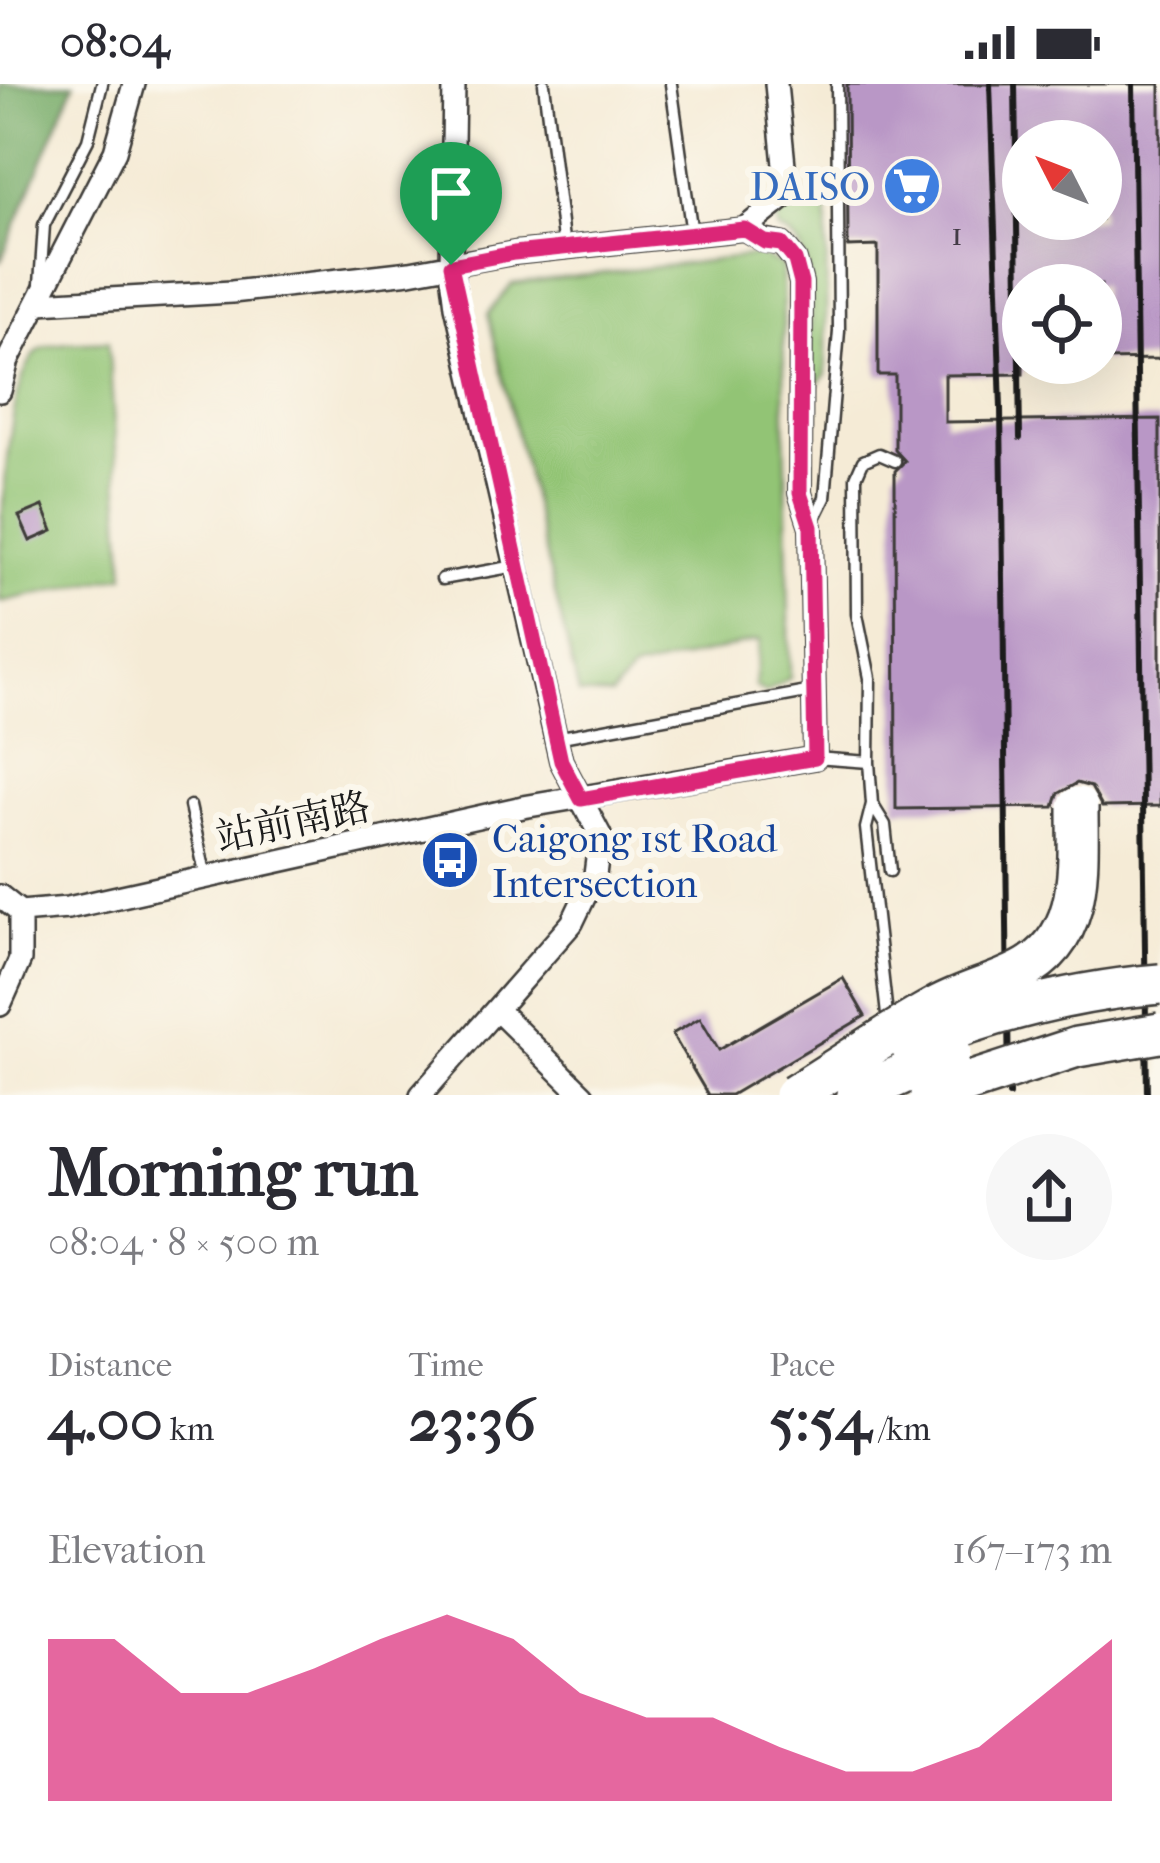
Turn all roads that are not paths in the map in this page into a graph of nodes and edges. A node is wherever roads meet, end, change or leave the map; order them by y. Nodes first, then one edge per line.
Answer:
1 (102, 84) edge
2 (134, 84) edge
3 (454, 84) edge
4 (544, 84) edge
5 (671, 84) edge
6 (776, 84) edge
7 (837, 84) edge
8 (744, 229) junction
9 (692, 234) junction
10 (564, 248) junction
11 (451, 265) junction
12 (39, 302) junction
13 (0, 391) edge
14 (895, 461) dead end
15 (811, 527) junction
16 (516, 566) junction
17 (442, 579) dead end
18 (812, 691) junction
19 (556, 738) junction
20 (815, 758) junction
21 (869, 762) junction
22 (581, 799) junction
23 (872, 804) junction
24 (190, 806) dead end
25 (1078, 807) dead end
26 (890, 871) dead end
27 (206, 877) junction
28 (0, 896) edge
29 (20, 912) junction
30 (1160, 984) edge
31 (0, 1005) edge
32 (1160, 1005) edge
33 (497, 1010) junction
34 (888, 1024) joint
35 (1160, 1033) edge
36 (840, 1089) edge
37 (421, 1095) edge
38 (584, 1095) edge
39 (794, 1095) edge
40 (930, 1095) edge

1 - 12 lane
2 - 12 street
3 - 11 street
4 - 10 lane
5 - 9 lane
6 - 8 street
7 - 15 lane
8 - 9 street
8 - 15 street
9 - 10 street
10 - 11 street
11 - 12 street
11 - 16 street
12 - 13 street
14 - 21 lane
15 - 18 street
16 - 17 lane
16 - 19 street
18 - 19 lane
18 - 20 street
19 - 22 street
20 - 21 lane
20 - 22 street, 站前南路
21 - 23 lane
22 - 27 street, 站前南路
22 - 33 street
23 - 26 lane
23 - 34 lane
24 - 27 lane
25 - 39 highway, bridge
27 - 29 street, 站前南路
28 - 29 street
29 - 31 street
30 - 36 highway, bridge
32 - 36 highway, bridge
33 - 37 street
33 - 38 street
34 - 36 street
35 - 40 highway, bridge
36 - 39 street

